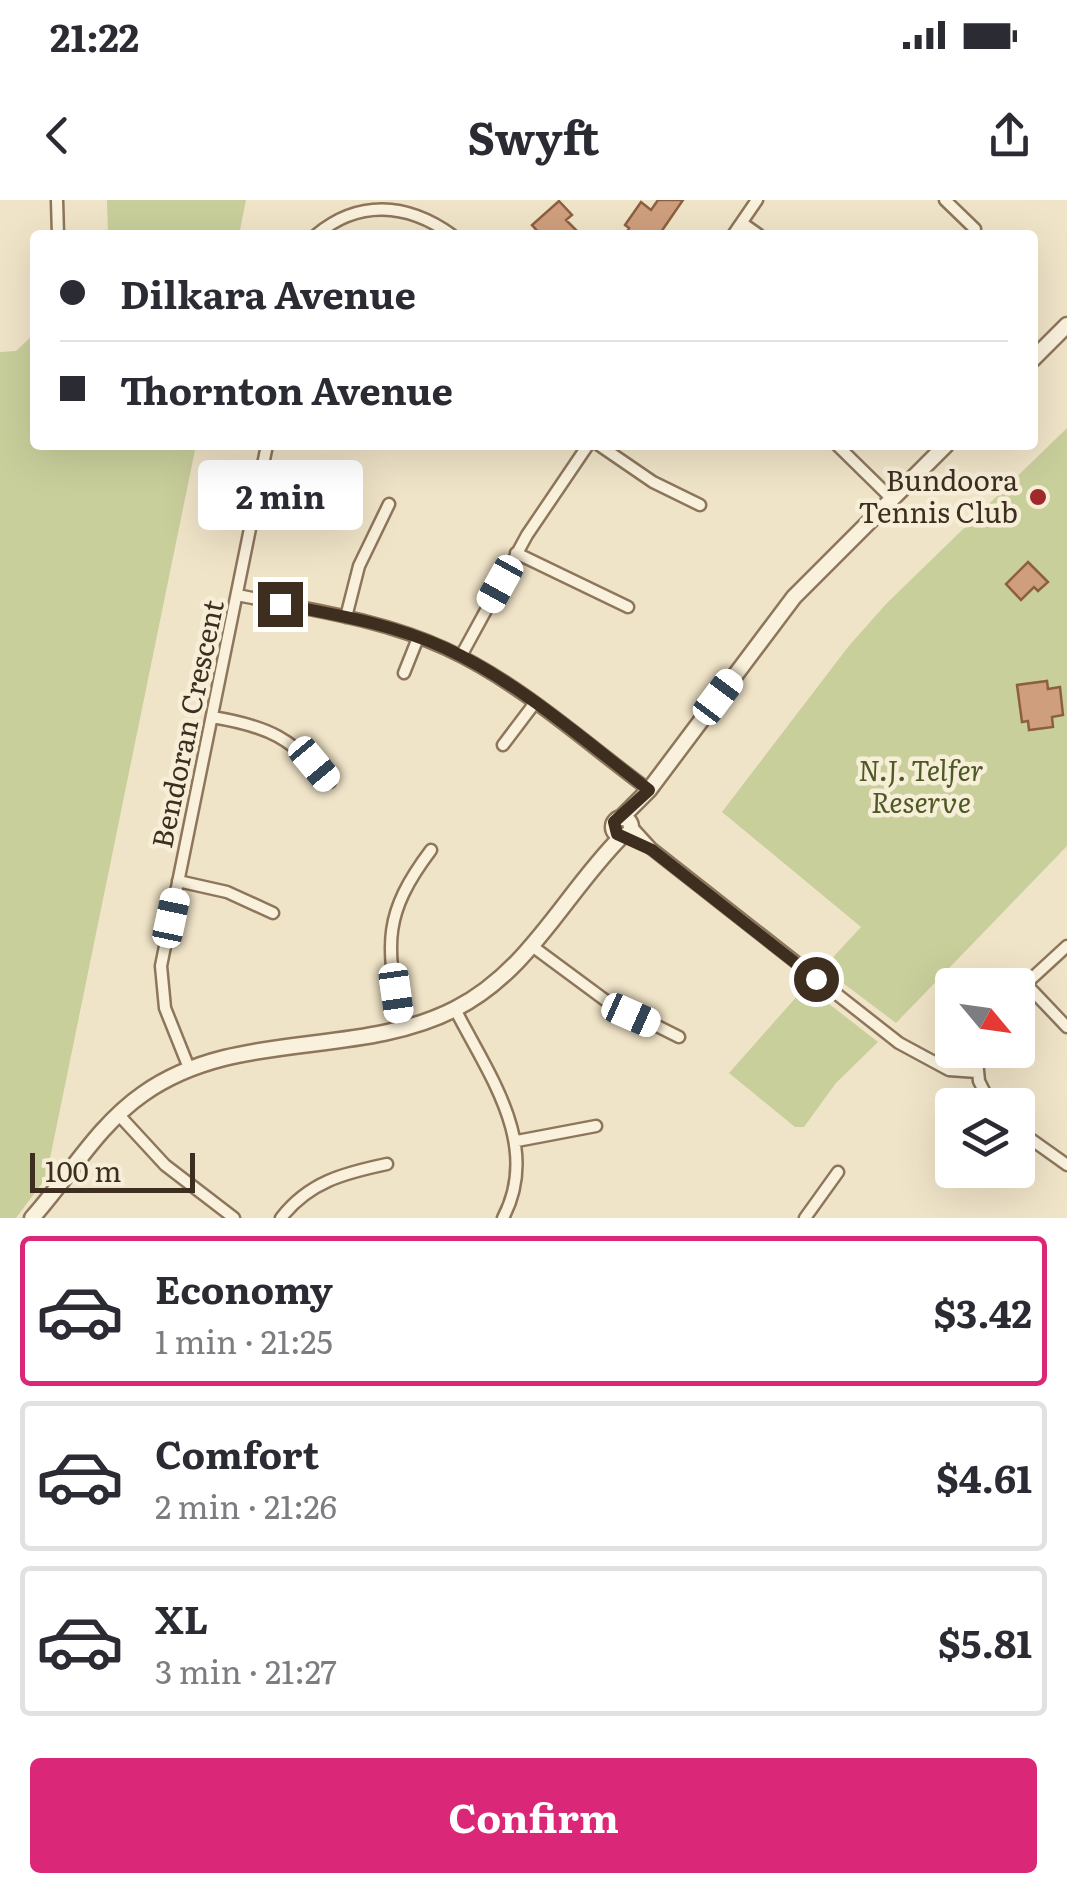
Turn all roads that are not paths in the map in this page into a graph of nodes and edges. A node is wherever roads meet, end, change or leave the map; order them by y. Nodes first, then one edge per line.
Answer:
1 (56, 200) edge
2 (757, 200) edge
3 (945, 200) edge
4 (742, 223) junction
5 (975, 228) dead end
6 (58, 230) edge
7 (322, 230) edge
8 (445, 230) edge
9 (737, 230) edge
10 (752, 230) edge
11 (1067, 325) edge
12 (1038, 354) edge
13 (266, 450) edge
14 (585, 450) edge
15 (606, 450) edge
16 (842, 450) edge
17 (941, 450) edge
18 (892, 499) junction
19 (389, 504) dead end
20 (700, 505) dead end
21 (516, 552) junction
22 (237, 596) junction
23 (628, 607) dead end
24 (346, 617) junction
25 (418, 638) junction
26 (461, 656) junction
27 (404, 673) dead end
28 (534, 704) junction
29 (212, 716) junction
30 (503, 745) dead end
31 (330, 782) dead end
32 (649, 790) junction
33 (624, 828) junction
34 (431, 850) dead end
35 (178, 881) junction
36 (273, 913) dead end
37 (532, 946) junction
38 (1067, 946) edge
39 (1035, 976) edge
40 (1035, 999) edge
41 (455, 1009) junction
42 (1067, 1027) edge
43 (402, 1028) junction
44 (680, 1037) dead end
45 (935, 1064) edge
46 (189, 1068) junction
47 (976, 1068) edge
48 (984, 1088) edge
49 (118, 1114) junction
50 (596, 1126) dead end
51 (517, 1141) junction
52 (1035, 1142) edge
53 (386, 1164) dead end
54 (1067, 1165) edge
55 (838, 1172) dead end
56 (54, 1193) junction
57 (32, 1218) edge
58 (42, 1218) edge
59 (234, 1218) edge
60 (281, 1218) edge
61 (503, 1218) edge
62 (805, 1218) edge

1 - 6 street
2 - 4 street
3 - 5 street
4 - 9 street
4 - 10 street
7 - 8 street
11 - 12 street
13 - 22 street, Bendoran Crescent
14 - 21 street
15 - 20 street
16 - 18 street
17 - 18 street
18 - 32 street
19 - 24 street
21 - 23 street
21 - 26 street
22 - 24 street
22 - 29 street, Bendoran Crescent
24 - 25 street
25 - 26 street
25 - 27 street
26 - 28 street
28 - 30 street
28 - 32 street
29 - 31 street
29 - 35 street, Bendoran Crescent
32 - 33 street
33 - 37 street
33 - 45 street
34 - 43 street
35 - 36 street
35 - 46 street, Bendoran Crescent
37 - 41 street
37 - 44 street
38 - 39 street
40 - 42 street
41 - 43 street
41 - 51 street
43 - 46 street
46 - 49 street
47 - 48 street
49 - 56 street
49 - 59 street
50 - 51 street
51 - 61 street
52 - 54 street
53 - 60 street
55 - 62 street
56 - 57 street
56 - 58 street

